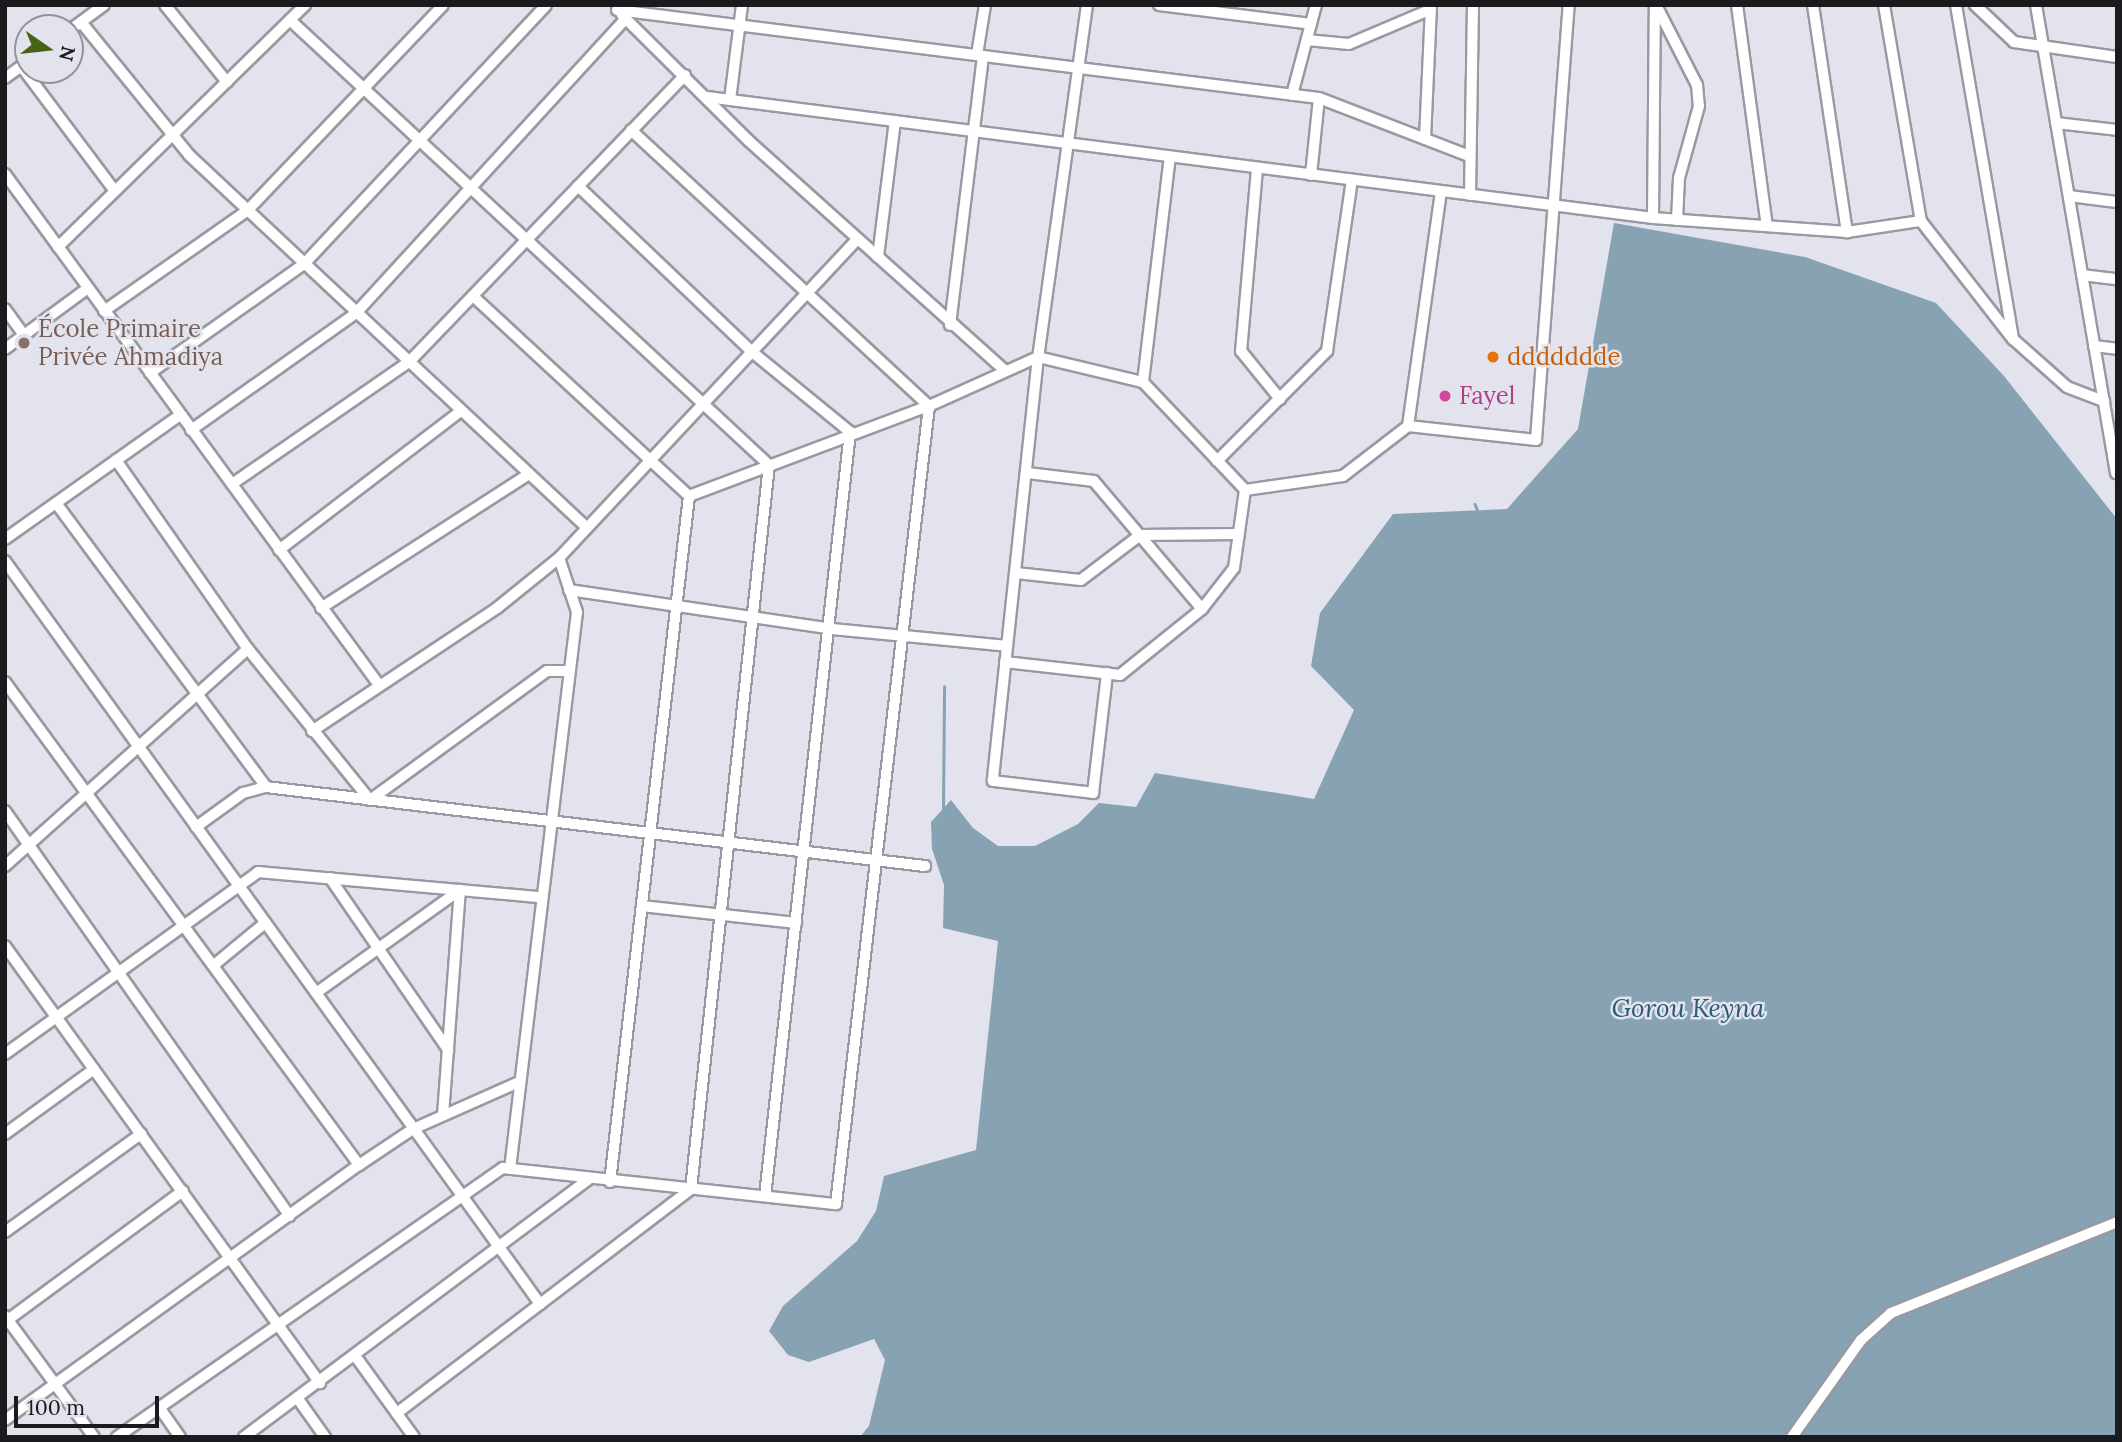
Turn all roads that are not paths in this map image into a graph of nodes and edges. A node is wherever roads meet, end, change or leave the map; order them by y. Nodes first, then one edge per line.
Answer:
1 (104, 5) edge
2 (165, 5) edge
3 (305, 5) edge
4 (443, 5) edge
5 (546, 5) edge
6 (742, 5) edge
7 (985, 5) edge
8 (1087, 5) edge
9 (1159, 5) edge
10 (1316, 5) edge
11 (1473, 5) edge
12 (1569, 5) edge
13 (1656, 5) edge
14 (1737, 5) edge
15 (1813, 5) edge
16 (1884, 5) edge
17 (1956, 5) edge
18 (1975, 5) edge
19 (2036, 5) edge
20 (1430, 8) edge
21 (619, 11) edge
22 (84, 20) edge
23 (290, 20) junction
24 (1311, 24) junction
25 (84, 26) edge
26 (739, 26) junction
27 (1307, 40) junction
28 (2044, 48) junction
29 (980, 56) junction
30 (2117, 57) edge
31 (1076, 68) junction
32 (685, 75) junction
33 (227, 82) junction
34 (39, 84) edge
35 (365, 91) junction
36 (1292, 95) junction
37 (707, 97) junction
38 (1318, 98) junction
39 (730, 100) junction
40 (895, 121) junction
41 (2056, 123) junction
42 (631, 130) junction
43 (2117, 130) edge
44 (974, 132) junction
45 (171, 136) junction
46 (1425, 139) junction
47 (418, 141) junction
48 (1065, 144) junction
49 (1467, 155) junction
50 (1170, 158) junction
51 (1257, 169) junction
52 (5, 174) edge
53 (1311, 175) junction
54 (1352, 180) junction
55 (578, 187) junction
56 (115, 191) junction
57 (470, 191) junction
58 (1441, 192) junction
59 (1470, 195) junction
60 (2069, 196) junction
61 (2117, 202) edge
62 (1552, 207) junction
63 (247, 211) junction
64 (1653, 218) junction
65 (1677, 220) junction
66 (1922, 221) junction
67 (1767, 226) junction
68 (1847, 232) junction
69 (859, 239) junction
70 (525, 242) junction
71 (58, 247) junction
72 (878, 257) junction
73 (304, 264) junction
74 (2082, 275) junction
75 (2117, 279) edge
76 (88, 289) junction
77 (807, 292) junction
78 (472, 296) junction
79 (5, 309) edge
80 (104, 311) junction
81 (356, 313) junction
82 (950, 325) junction
83 (24, 335) junction
84 (2013, 339) junction
85 (2095, 346) junction
86 (5, 349) edge
87 (2117, 349) edge
88 (751, 351) junction
89 (1038, 357) junction
90 (410, 362) junction
91 (1004, 370) junction
92 (150, 373) junction
93 (1143, 382) junction
94 (1280, 399) junction
95 (2104, 401) junction
96 (700, 405) junction
97 (929, 406) junction
98 (461, 411) junction
99 (180, 415) junction
100 (2112, 422) edge
101 (1408, 426) junction
102 (191, 430) junction
103 (850, 432) junction
104 (649, 459) junction
105 (116, 460) junction
106 (1217, 461) junction
107 (769, 465) junction
108 (1027, 473) junction
109 (2116, 473) edge
110 (529, 474) junction
111 (232, 484) junction
112 (1245, 490) junction
113 (689, 496) junction
114 (57, 502) junction
115 (585, 526) junction
116 (1239, 534) junction
117 (1140, 535) junction
118 (5, 539) edge
119 (279, 550) junction
120 (559, 558) junction
121 (5, 561) edge
122 (1016, 573) junction
123 (569, 590) junction
124 (677, 607) junction
125 (321, 608) junction
126 (1202, 609) junction
127 (755, 617) junction
128 (832, 629) junction
129 (906, 636) junction
130 (1007, 646) junction
131 (248, 649) junction
132 (1006, 662) junction
133 (569, 671) junction
134 (1107, 673) junction
135 (5, 682) edge
136 (379, 685) junction
137 (196, 694) junction
138 (312, 731) junction
139 (138, 745) junction
140 (266, 788) junction
141 (89, 795) junction
142 (370, 800) junction
143 (5, 811) edge
144 (549, 822) junction
145 (196, 827) junction
146 (650, 835) junction
147 (29, 844) junction
148 (729, 844) junction
149 (804, 852) junction
150 (878, 861) junction
151 (5, 866) edge
152 (925, 866) dead end
153 (330, 878) junction
154 (239, 887) junction
155 (460, 890) junction
156 (540, 897) junction
157 (642, 906) junction
158 (722, 915) junction
159 (265, 923) junction
160 (796, 923) junction
161 (186, 928) junction
162 (5, 946) edge
163 (377, 949) junction
164 (214, 965) junction
165 (121, 974) junction
166 (316, 993) junction
167 (58, 1019) junction
168 (448, 1050) junction
169 (5, 1054) edge
170 (94, 1069) junction
171 (519, 1082) junction
172 (443, 1115) junction
173 (413, 1129) junction
174 (5, 1134) edge
175 (141, 1134) junction
176 (359, 1165) junction
177 (510, 1169) junction
178 (590, 1178) junction
179 (610, 1182) junction
180 (691, 1189) junction
181 (183, 1191) junction
182 (462, 1196) junction
183 (765, 1196) junction
184 (290, 1216) junction
185 (2117, 1222) edge
186 (5, 1232) edge
187 (500, 1250) junction
188 (231, 1259) junction
189 (540, 1304) junction
190 (6, 1319) edge
191 (276, 1322) junction
192 (356, 1357) junction
193 (320, 1383) junction
194 (56, 1384) junction
195 (298, 1399) junction
196 (159, 1407) junction
197 (397, 1413) junction
198 (5, 1420) edge
199 (94, 1437) edge
200 (117, 1437) edge
201 (180, 1437) edge
202 (244, 1437) edge
203 (325, 1437) edge
204 (414, 1437) edge
205 (1792, 1437) edge

1 - 22 street
2 - 33 street
3 - 23 street
4 - 35 street
5 - 47 street
6 - 26 street
7 - 29 street
8 - 31 street
9 - 24 street
10 - 24 street
11 - 49 street
12 - 62 street
13 - 64 street
13 - 65 street
14 - 67 street
15 - 68 street
16 - 66 street
17 - 84 street
18 - 28 street
19 - 28 street
20 - 27 street
20 - 46 street
21 - 26 street
21 - 32 street
21 - 57 street
23 - 33 street
23 - 35 street
24 - 27 street
25 - 45 street
26 - 29 street
26 - 39 street
27 - 36 street
28 - 30 street
28 - 41 street
29 - 31 street
29 - 44 street
31 - 36 street
31 - 48 street
32 - 37 street
32 - 42 street
33 - 45 street
34 - 56 street
35 - 47 street
35 - 63 street
36 - 38 street
37 - 39 street
37 - 69 street
38 - 46 street
38 - 53 street
39 - 40 street
40 - 44 street
40 - 72 street
41 - 43 street
41 - 60 street
42 - 55 street
42 - 77 street
44 - 48 street
44 - 82 street
45 - 56 street
45 - 63 street
46 - 49 street
47 - 57 street
47 - 73 street
48 - 50 street
48 - 89 street
49 - 59 street
50 - 51 street
50 - 93 street
51 - 53 street
51 - 94 street
52 - 71 street
53 - 54 street
54 - 58 street
54 - 94 street
55 - 70 street
55 - 88 street
56 - 71 street
57 - 70 street
57 - 81 street
58 - 59 street
58 - 101 street
59 - 62 street
60 - 61 street
60 - 74 street
62 - 64 street
62 - 101 street
63 - 73 street
63 - 80 street
64 - 65 street
65 - 67 street
66 - 68 street
66 - 84 street
67 - 68 street
69 - 72 street
69 - 77 street
70 - 78 street
70 - 96 street
71 - 76 street
72 - 82 street
73 - 81 street
73 - 92 street
74 - 75 street
74 - 85 street
76 - 80 street
76 - 83 street
77 - 88 street
77 - 97 street
78 - 90 street
78 - 104 street
79 - 83 street
80 - 92 street
81 - 90 street
81 - 102 street
82 - 91 street
83 - 86 street
84 - 95 street
85 - 87 street
85 - 95 street
88 - 96 street
88 - 103 street
89 - 91 street
89 - 93 street
89 - 108 street
90 - 98 street
90 - 111 street
91 - 97 street
92 - 99 street
93 - 106 street
94 - 106 street
95 - 100 street
96 - 104 street
96 - 107 street
97 - 103 street
97 - 129 street
98 - 110 street
98 - 119 street
99 - 102 street
99 - 105 street
100 - 109 street
101 - 112 street
102 - 111 street
103 - 107 street
103 - 128 street
104 - 113 street
104 - 115 street
105 - 114 street
105 - 131 street
106 - 112 street
107 - 113 street
107 - 127 street
108 - 117 street
108 - 122 street
110 - 115 street
110 - 125 street
111 - 119 street
112 - 116 street
113 - 124 street
114 - 118 street
114 - 137 street
115 - 120 street
116 - 117 street
116 - 126 street
117 - 122 street
117 - 126 street
119 - 125 street
120 - 123 street
120 - 136 street
121 - 139 street
122 - 130 street
123 - 124 street
123 - 133 street
124 - 127 street
124 - 146 street
125 - 136 street
126 - 134 street
127 - 128 street
127 - 148 street
128 - 129 street
128 - 149 street
129 - 130 street
129 - 150 street
130 - 132 street
131 - 137 street
131 - 138 street
132 - 134 street
132 - 134 street
133 - 142 street
133 - 144 street
135 - 141 street
136 - 138 street
137 - 139 street
137 - 140 street
138 - 142 street
139 - 141 street
139 - 145 street
140 - 142 street
140 - 145 street
141 - 147 street
141 - 161 street
142 - 144 street
143 - 147 street
144 - 146 street
144 - 156 street
145 - 154 street
146 - 148 street
146 - 157 street
147 - 151 street
147 - 165 street
148 - 149 street
148 - 158 street
149 - 150 street
149 - 160 street
150 - 152 street
150 - 183 street
153 - 154 street
153 - 155 street
153 - 163 street
154 - 159 street
154 - 161 street
155 - 156 street
155 - 163 street
155 - 168 street
156 - 171 street
157 - 158 street
157 - 179 street
158 - 160 street
158 - 180 street
159 - 164 street
159 - 166 street
160 - 183 street
161 - 164 street
161 - 165 street
162 - 167 street
163 - 166 street
163 - 168 street
164 - 176 street
165 - 167 street
165 - 184 street
166 - 173 street
167 - 169 street
167 - 170 street
168 - 172 street
170 - 174 street
170 - 175 street
171 - 172 street
171 - 177 street
172 - 173 street
173 - 176 street
173 - 182 street
175 - 181 street
175 - 186 street
176 - 184 street
177 - 178 street
177 - 182 street
178 - 179 street
178 - 187 street
179 - 180 street
180 - 183 street
180 - 189 street
181 - 188 street
181 - 190 street
182 - 187 street
182 - 191 street
184 - 188 street
185 - 205 street
187 - 189 street
187 - 192 street
188 - 191 street
188 - 194 street
189 - 197 street
190 - 194 street
191 - 193 street
191 - 196 street
192 - 193 street
192 - 197 street
193 - 195 street
194 - 198 street
194 - 199 street
195 - 202 street
195 - 203 street
196 - 200 street
196 - 201 street
197 - 204 street

